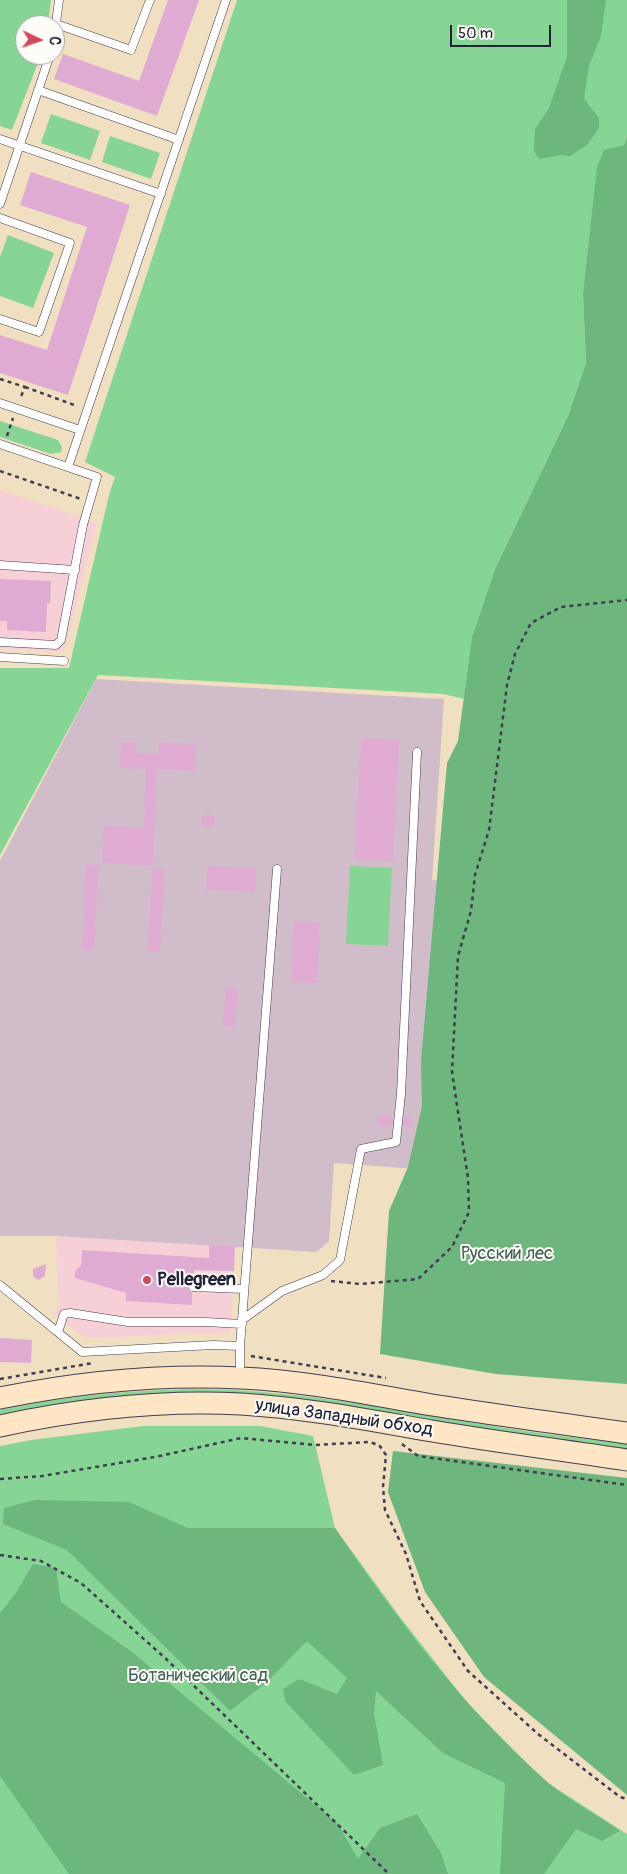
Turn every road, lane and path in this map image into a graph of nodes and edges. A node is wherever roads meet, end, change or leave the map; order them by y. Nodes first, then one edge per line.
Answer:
1 (59, 0) edge
2 (150, 0) edge
3 (226, 0) edge
4 (57, 15) edge
5 (65, 31) edge
6 (47, 65) edge
7 (38, 90) junction
8 (0, 139) edge
9 (179, 140) junction
10 (20, 147) junction
11 (161, 194) junction
12 (0, 204) edge
13 (0, 218) edge
14 (0, 319) edge
15 (25, 387) dead end
16 (0, 403) edge
17 (87, 409) junction
18 (80, 430) junction
19 (0, 444) edge
20 (68, 467) junction
21 (0, 471) edge
22 (85, 501) junction
23 (80, 508) dead end
24 (0, 565) edge
25 (75, 570) junction
26 (627, 600) edge
27 (0, 642) edge
28 (0, 657) edge
29 (64, 661) dead end
30 (417, 752) dead end
31 (277, 869) dead end
32 (306, 1281) junction
33 (0, 1285) edge
34 (193, 1287) dead end
35 (244, 1289) junction
36 (242, 1322) junction
37 (58, 1332) junction
38 (240, 1346) junction
39 (240, 1378) junction
40 (0, 1398) edge
41 (0, 1426) edge
42 (627, 1433) edge
43 (398, 1441) dead end
44 (627, 1460) edge
45 (0, 1478) edge
46 (627, 1485) edge
47 (0, 1555) edge
48 (627, 1799) edge
49 (389, 1874) edge

1 - 4 lane
2 - 5 lane
3 - 9 lane
6 - 7 lane
7 - 9 lane
7 - 10 lane
8 - 10 lane
9 - 11 lane
10 - 11 lane
10 - 12 lane
11 - 17 lane
13 - 14 lane
15 - 17 path
16 - 18 lane
17 - 18 lane
18 - 20 lane
19 - 20 lane
20 - 22 lane
21 - 22 path
22 - 23 path
22 - 25 lane
24 - 25 lane
25 - 27 lane
26 - 32 path
28 - 29 lane
30 - 32 lane
31 - 35 lane
32 - 36 lane
33 - 37 lane
34 - 35 lane
35 - 36 lane
36 - 37 lane
36 - 38 lane
37 - 38 lane
38 - 39 lane
39 - 40 main road, улица Западный обход
39 - 42 main road, улица Западный обход
41 - 44 main road, улица Западный обход
43 - 46 path
45 - 48 path
47 - 49 path

